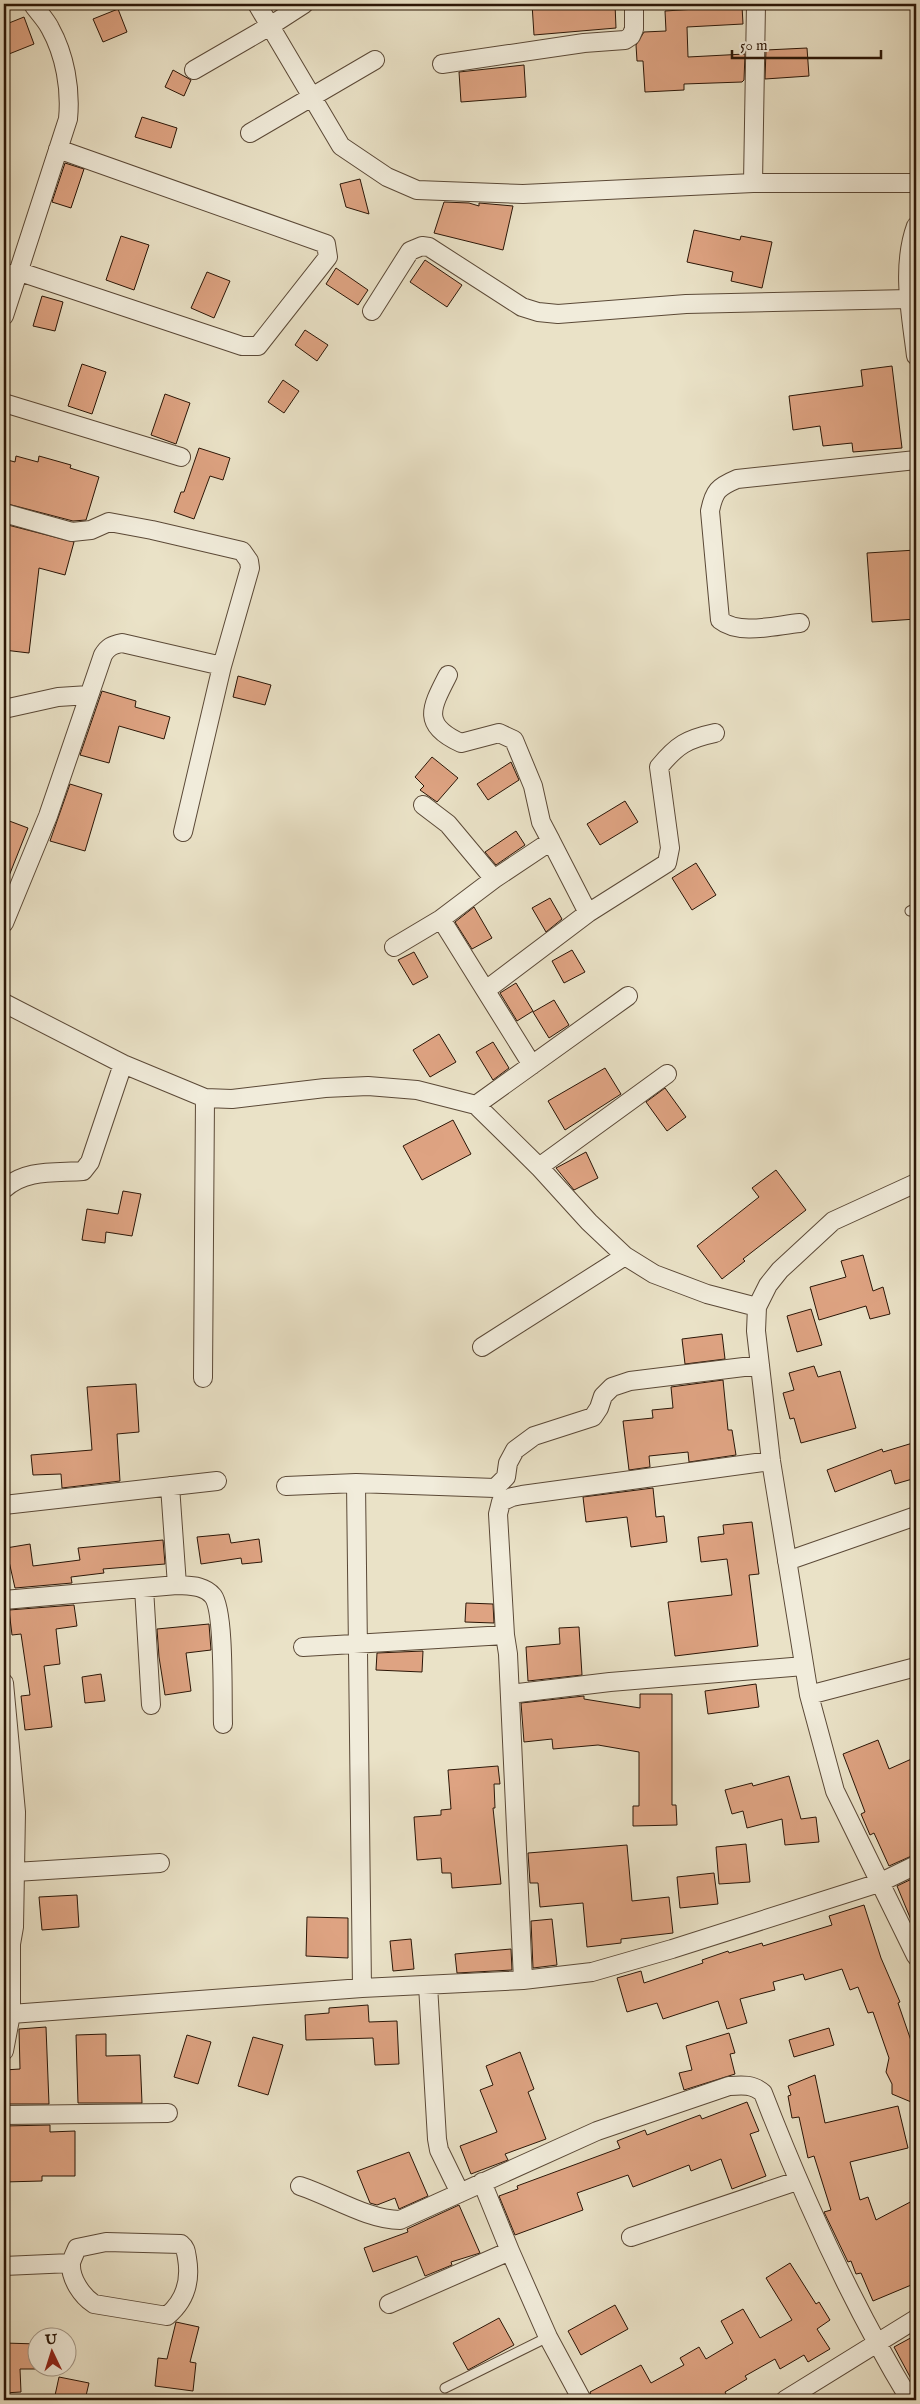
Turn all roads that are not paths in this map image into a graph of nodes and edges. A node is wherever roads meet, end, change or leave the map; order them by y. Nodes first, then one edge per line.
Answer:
1 (257, 4) edge
2 (304, 4) edge
3 (634, 4) edge
4 (756, 4) edge
5 (34, 6) dead end
6 (270, 26) junction
7 (375, 60) dead end
8 (442, 64) dead end
9 (194, 70) dead end
10 (311, 97) junction
11 (250, 133) dead end
12 (58, 149) junction
13 (754, 183) junction
14 (916, 183) edge
15 (916, 226) edge
16 (17, 271) junction
17 (909, 299) junction
18 (372, 311) dead end
19 (4, 316) edge
20 (916, 356) edge
21 (4, 403) edge
22 (181, 457) dead end
23 (916, 460) edge
24 (4, 513) edge
25 (800, 623) dead end
26 (222, 666) junction
27 (448, 675) dead end
28 (89, 695) junction
29 (4, 709) edge
30 (715, 733) dead end
31 (423, 806) dead end
32 (183, 832) dead end
33 (551, 841) junction
34 (494, 879) junction
35 (588, 914) junction
36 (441, 919) junction
37 (4, 923) edge
38 (394, 946) dead end
39 (486, 990) junction
40 (628, 996) dead end
41 (4, 1003) edge
42 (123, 1064) junction
43 (532, 1065) junction
44 (667, 1074) dead end
45 (205, 1098) junction
46 (476, 1106) junction
47 (539, 1167) junction
48 (916, 1183) edge
49 (4, 1189) edge
50 (625, 1256) junction
51 (757, 1306) junction
52 (482, 1347) dead end
53 (760, 1365) junction
54 (203, 1378) dead end
55 (771, 1461) junction
56 (508, 1463) junction
57 (217, 1481) dead end
58 (356, 1483) junction
59 (170, 1486) junction
60 (286, 1486) dead end
61 (512, 1497) junction
62 (4, 1505) edge
63 (916, 1516) edge
64 (788, 1561) junction
65 (177, 1585) junction
66 (144, 1588) junction
67 (4, 1600) edge
68 (505, 1636) junction
69 (359, 1644) junction
70 (303, 1647) dead end
71 (804, 1666) junction
72 (916, 1667) edge
73 (4, 1683) edge
74 (510, 1694) junction
75 (809, 1695) junction
76 (151, 1705) dead end
77 (223, 1724) dead end
78 (10, 1812) edge
79 (160, 1863) dead end
80 (916, 1865) edge
81 (15, 1872) junction
82 (879, 1883) junction
83 (7, 1944) edge
84 (916, 1956) edge
85 (523, 1980) junction
86 (428, 1985) junction
87 (362, 1988) junction
88 (11, 2014) junction
89 (4, 2052) edge
90 (168, 2113) dead end
91 (4, 2115) edge
92 (797, 2181) junction
93 (482, 2182) junction
94 (300, 2186) dead end
95 (460, 2193) junction
96 (631, 2237) dead end
97 (510, 2251) junction
98 (71, 2263) junction
99 (4, 2266) edge
100 (389, 2304) dead end
101 (916, 2319) edge
102 (548, 2338) junction
103 (876, 2344) junction
104 (445, 2388) dead end
105 (582, 2400) edge
106 (785, 2400) edge
107 (910, 2400) edge

1 - 6 street
2 - 6 street
3 - 8 street
4 - 13 street
5 - 12 street
6 - 9 street
6 - 10 street
7 - 10 street
10 - 11 street
10 - 13 street
12 - 16 street
12 - 16 street
13 - 14 street
15 - 17 street
16 - 19 street
17 - 18 street
17 - 20 street
21 - 22 street
23 - 25 street
24 - 26 street
26 - 28 street
26 - 32 street
27 - 33 street
28 - 29 street
28 - 37 street
30 - 35 street
31 - 34 street
33 - 34 street
33 - 35 street
34 - 36 street
35 - 39 street
36 - 38 street
36 - 39 street
39 - 43 street
40 - 43 street
41 - 42 street
42 - 45 street
42 - 49 street
43 - 46 street
44 - 47 street
45 - 46 street
45 - 54 street
46 - 47 street
47 - 50 street
48 - 51 street
50 - 51 street
50 - 52 street
51 - 53 street
53 - 55 street
53 - 56 street
55 - 61 street
55 - 64 street
56 - 58 street
56 - 61 street
57 - 59 street
58 - 60 street
58 - 69 street
59 - 62 street
59 - 65 street
61 - 68 street
63 - 64 street
64 - 71 street
65 - 66 street
65 - 77 street
66 - 67 street
66 - 76 street
68 - 69 street
68 - 74 street
69 - 70 street
69 - 87 street
71 - 74 street
71 - 75 street
72 - 75 street
73 - 78 street
74 - 85 street
75 - 82 street
78 - 81 street
79 - 81 street
80 - 82 street
81 - 83 street
82 - 84 street
82 - 85 street
83 - 88 street
85 - 86 street
86 - 87 street
86 - 95 street
87 - 88 street
88 - 89 street
90 - 91 street
92 - 93 street
92 - 96 street
92 - 103 street
93 - 95 street
93 - 97 street
94 - 95 street
97 - 100 street
97 - 102 street
98 - 98 street
98 - 99 street
101 - 103 street
102 - 104 lane
102 - 105 street
103 - 106 street
103 - 107 street

